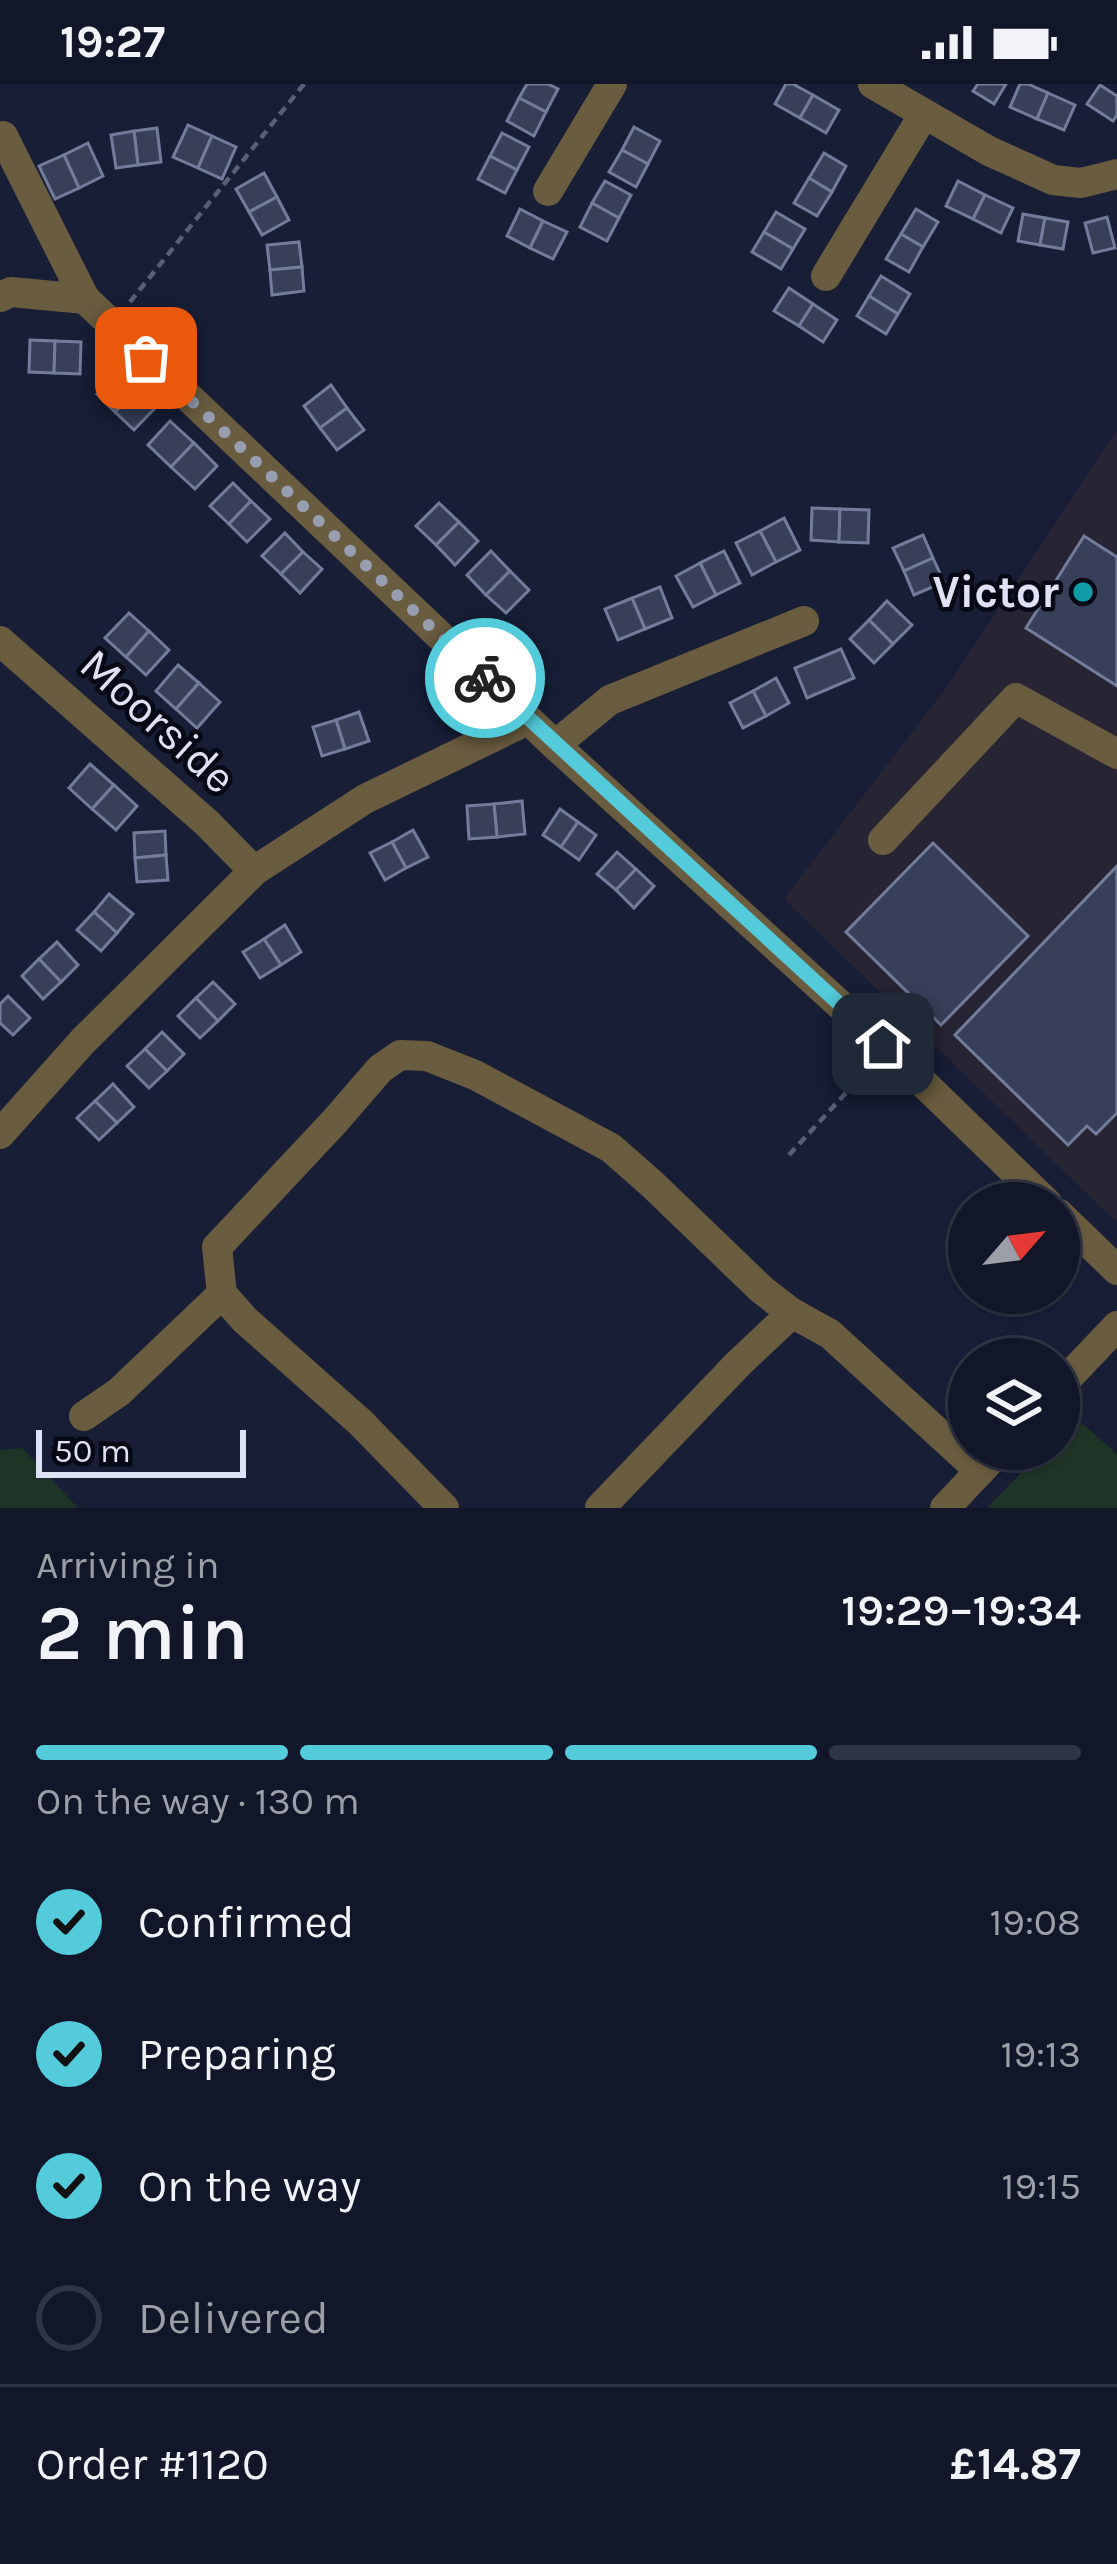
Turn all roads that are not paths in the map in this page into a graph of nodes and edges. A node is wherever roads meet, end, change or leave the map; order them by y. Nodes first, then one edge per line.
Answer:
1 (612, 84) edge
2 (873, 84) edge
3 (924, 114) junction
4 (0, 137) edge
5 (1117, 174) edge
6 (548, 191) dead end
7 (826, 276) dead end
8 (0, 297) edge
9 (85, 299) junction
10 (804, 621) dead end
11 (5, 655) edge
12 (528, 720) junction
13 (555, 745) junction
14 (1117, 754) edge
15 (883, 840) dead end
16 (254, 871) junction
17 (0, 1134) edge
18 (1025, 1182) edge
19 (1080, 1234) edge
20 (1117, 1270) edge
21 (222, 1294) junction
22 (792, 1313) junction
23 (1117, 1326) edge
24 (1080, 1365) edge
25 (84, 1416) dead end
26 (948, 1426) edge
27 (981, 1470) edge
28 (444, 1508) edge
29 (600, 1508) edge
30 (944, 1508) edge

1 - 6 street
2 - 3 street
3 - 5 street
3 - 7 street
4 - 9 street
8 - 9 street
9 - 12 street
10 - 13 street
11 - 16 street, Moorside
12 - 13 street
12 - 16 street
13 - 18 street
14 - 15 street
16 - 17 street
19 - 20 street
21 - 22 street
21 - 25 street
21 - 28 street
22 - 26 street
22 - 29 street
23 - 24 street
27 - 30 street

